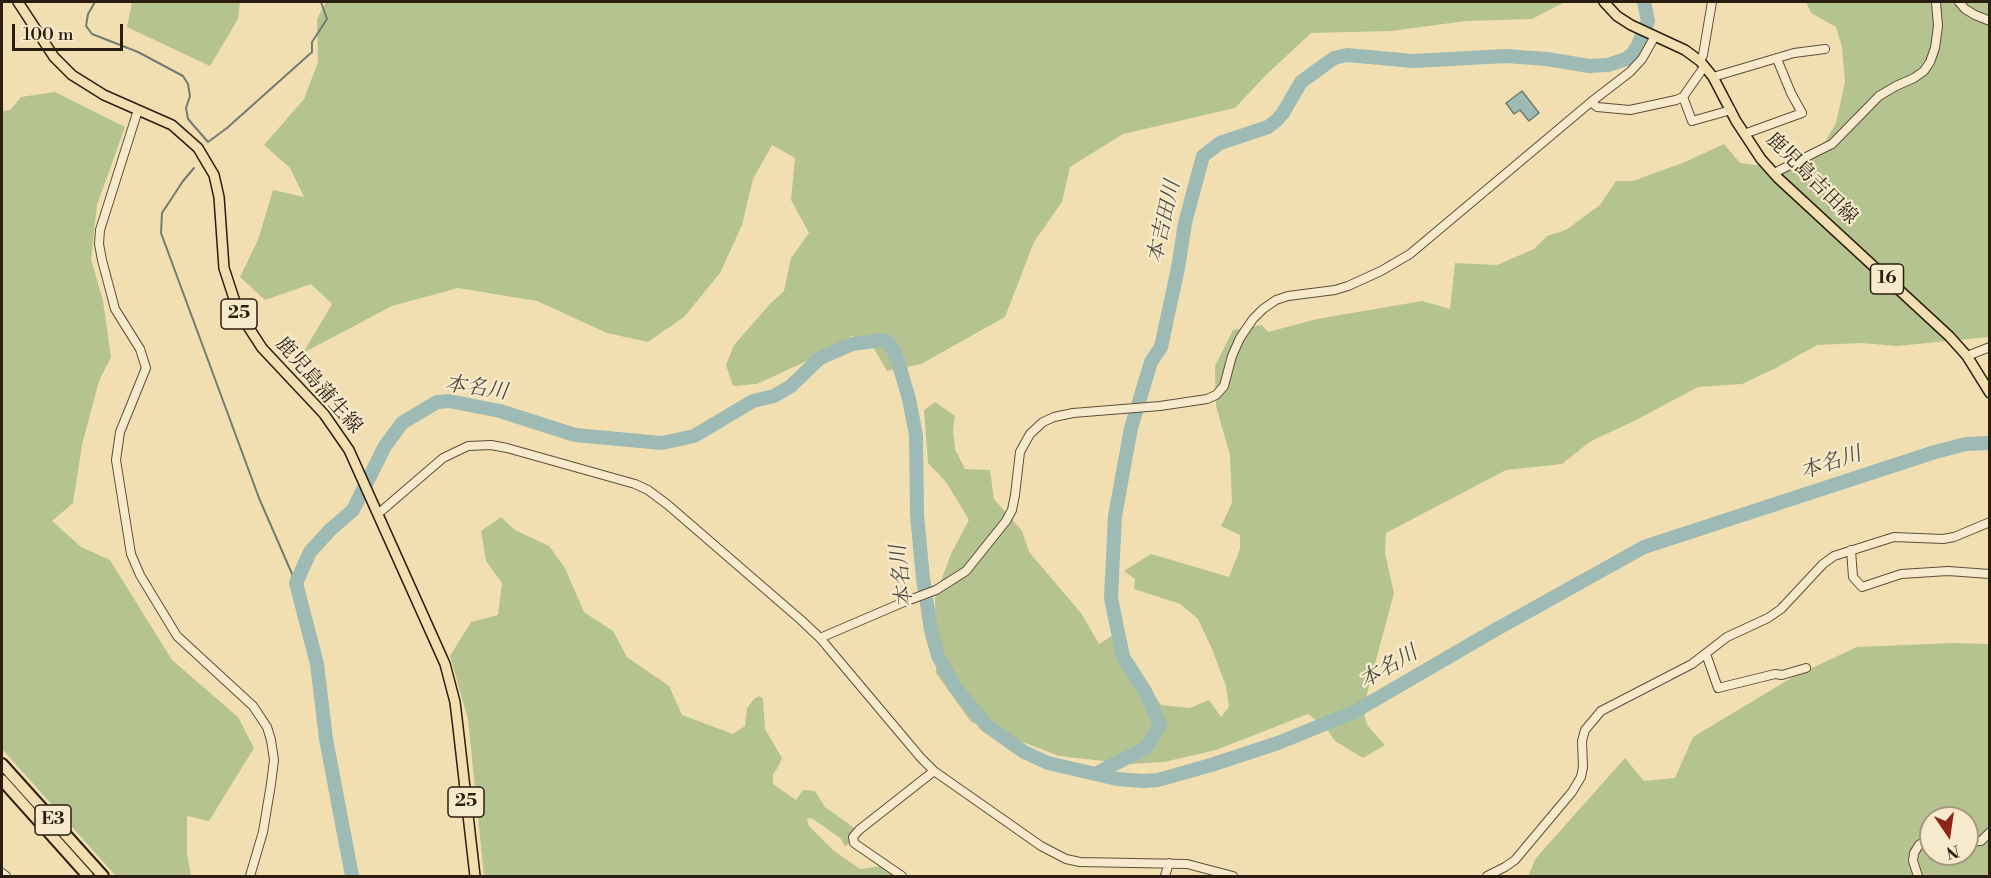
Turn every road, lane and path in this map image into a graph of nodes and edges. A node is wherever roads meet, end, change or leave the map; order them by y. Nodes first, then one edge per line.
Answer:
1 (18, 2) edge
2 (1604, 2) edge
3 (1712, 2) edge
4 (1936, 2) edge
5 (1959, 2) edge
6 (1989, 21) edge
7 (1651, 35) junction
8 (1825, 49) dead end
9 (1777, 59) junction
10 (1702, 64) junction
11 (1713, 77) junction
12 (1683, 97) junction
13 (1591, 102) junction
14 (138, 110) junction
15 (1731, 110) junction
16 (1744, 134) junction
17 (1774, 173) junction
18 (1989, 347) edge
19 (1967, 356) junction
20 (1989, 393) edge
21 (379, 513) junction
22 (1989, 522) edge
23 (1851, 550) junction
24 (1989, 574) edge
25 (820, 638) junction
26 (1706, 654) junction
27 (1806, 668) dead end
28 (2, 764) edge
29 (934, 771) junction
30 (2, 780) edge
31 (1919, 844) edge
32 (1169, 863) junction
33 (2, 873) edge
34 (6, 876) edge
35 (88, 876) edge
36 (103, 876) edge
37 (250, 876) edge
38 (475, 876) edge
39 (902, 876) edge
40 (1164, 876) edge
41 (1233, 876) edge
42 (1487, 876) edge
43 (1918, 876) edge

1 - 14 main road, 鹿児島蒲生線 / 25
2 - 7 main road, 鹿児島吉田線 / 16
3 - 10 street
4 - 17 street
5 - 6 street
7 - 10 main road, 鹿児島吉田線 / 16
7 - 13 street
8 - 9 street
9 - 11 street
9 - 16 street
10 - 11 main road, 鹿児島吉田線 / 16
10 - 12 street
11 - 15 main road, 鹿児島吉田線 / 16
12 - 13 street
12 - 15 street
13 - 25 street
14 - 21 main road, 鹿児島蒲生線 / 25
14 - 37 street
15 - 16 main road, 鹿児島吉田線 / 16
16 - 17 main road, 鹿児島吉田線 / 16
17 - 19 main road, 鹿児島吉田線 / 16
18 - 19 street
19 - 20 main road, 鹿児島吉田線 / 16
21 - 25 street
21 - 38 main road, 鹿児島蒲生線 / 25
22 - 23 street
23 - 24 street
23 - 26 street
25 - 29 street
26 - 27 street
26 - 42 street
28 - 36 highway, E3
29 - 32 street
29 - 39 street
30 - 35 highway, E3
31 - 43 street
32 - 40 street
32 - 41 street
33 - 34 street

